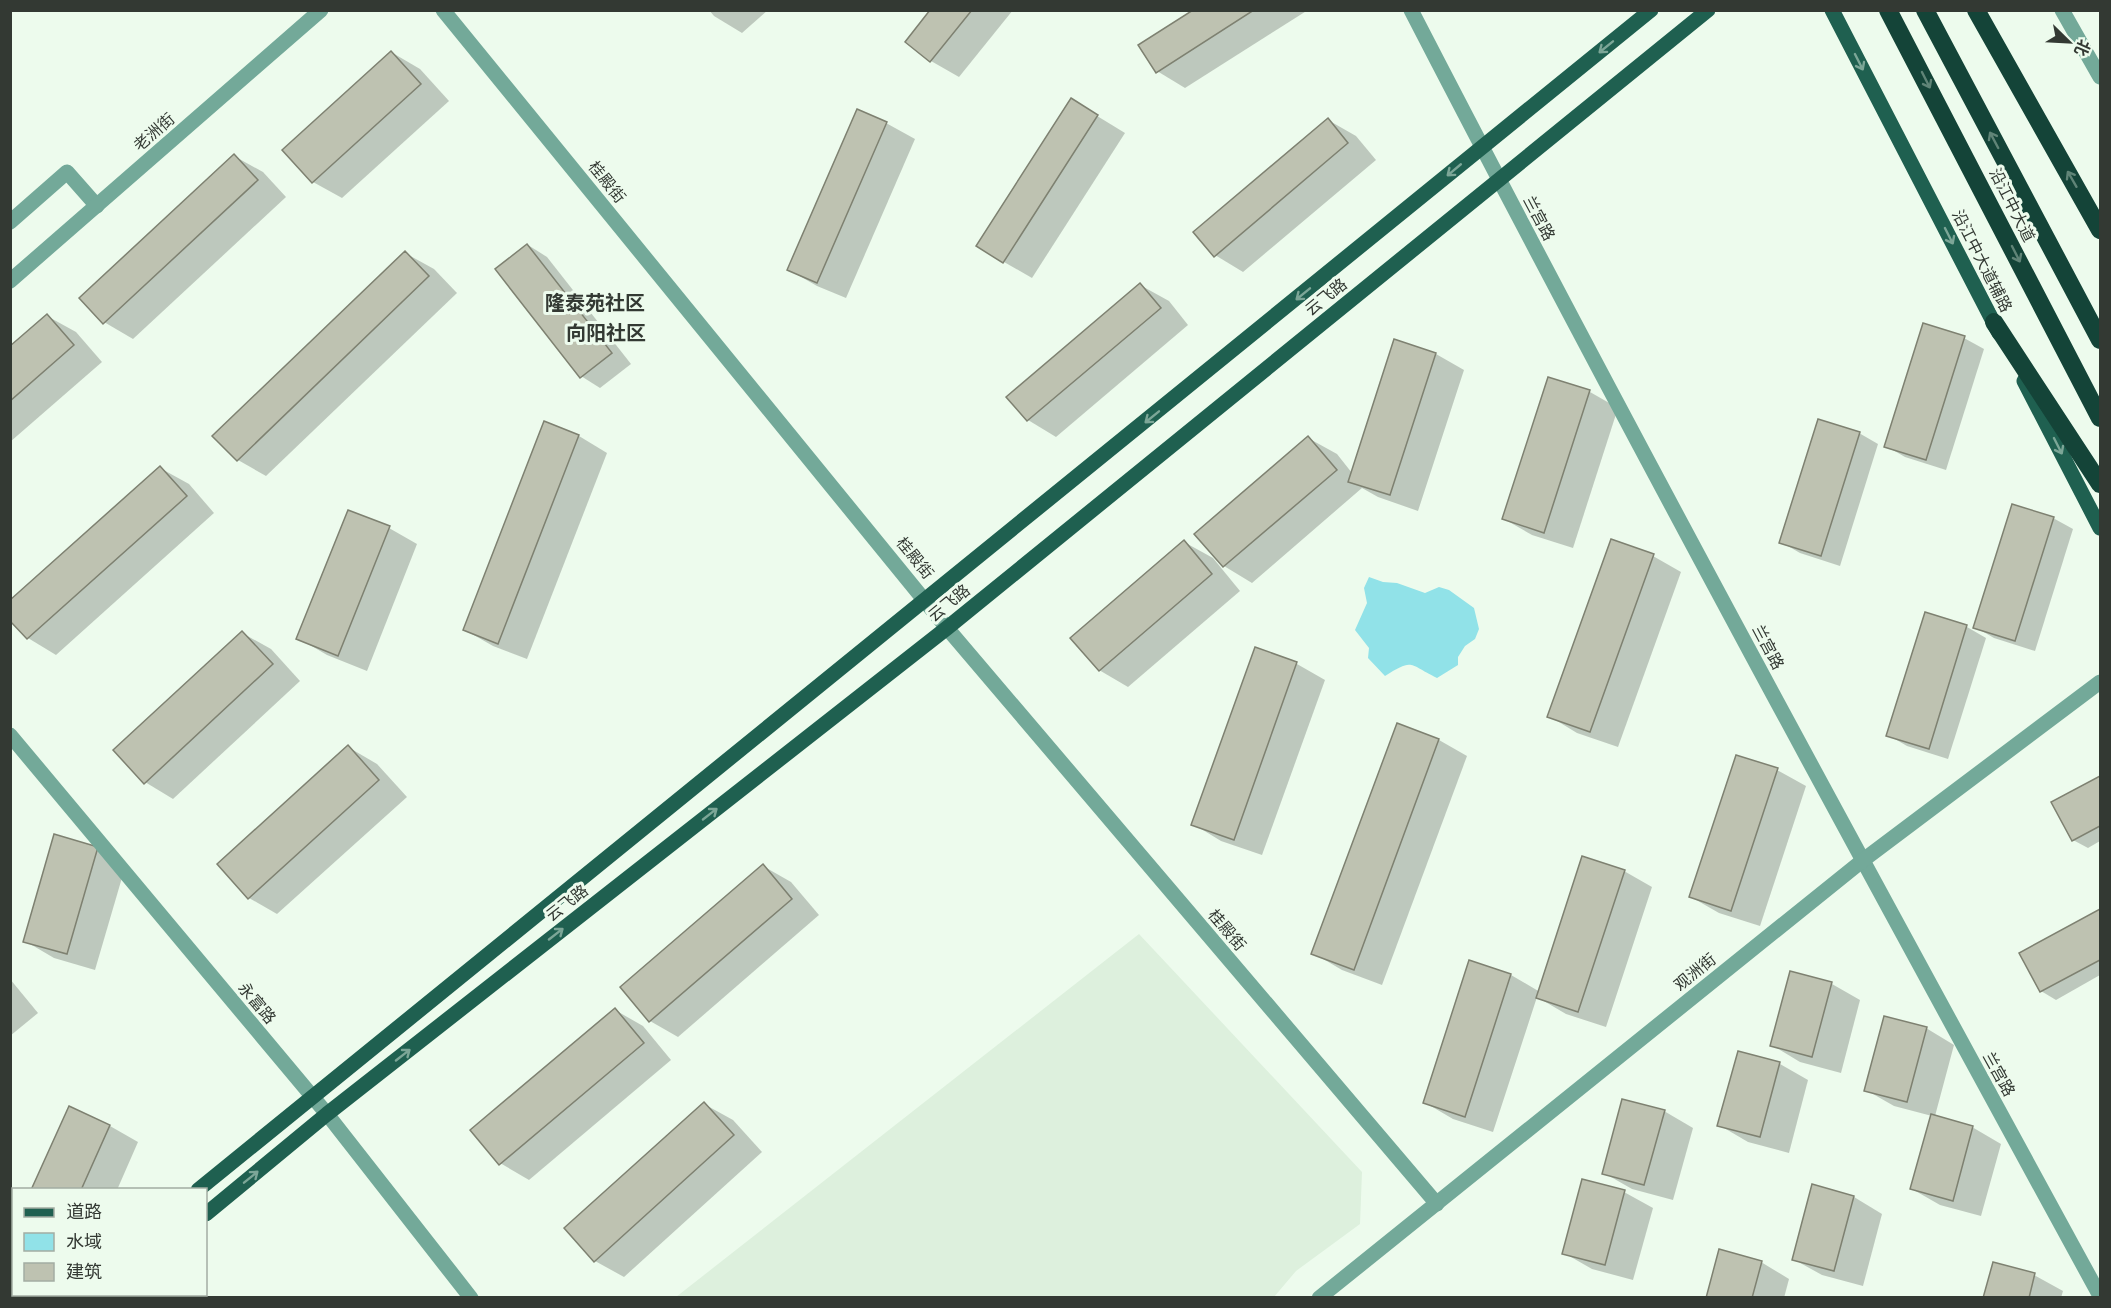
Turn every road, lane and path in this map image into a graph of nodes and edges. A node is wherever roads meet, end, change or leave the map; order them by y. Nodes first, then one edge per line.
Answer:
1 (321, 10) edge
2 (443, 10) edge
3 (1411, 10) edge
4 (1651, 10) edge
5 (1708, 10) edge
6 (1832, 10) edge
7 (1888, 10) edge
8 (1925, 10) edge
9 (1976, 10) edge
10 (2062, 10) edge
11 (2100, 77) edge
12 (1481, 147) junction
13 (1498, 180) junction
14 (97, 206) junction
15 (10, 222) edge
16 (2100, 230) edge
17 (10, 281) edge
18 (1994, 322) junction
19 (2100, 340) edge
20 (2100, 418) edge
21 (2100, 484) edge
22 (2100, 528) edge
23 (926, 601) junction
24 (947, 628) junction
25 (2100, 682) edge
26 (10, 735) edge
27 (1862, 861) junction
28 (312, 1098) junction
29 (327, 1114) junction
30 (200, 1188) edge
31 (1437, 1204) junction
32 (207, 1213) edge
33 (2100, 1296) edge
34 (471, 1298) edge
35 (1319, 1298) edge

1 - 14 street, 老洲街
2 - 23 street, 桂殿街
3 - 12 street, 兰宫路
4 -> 12 main road, 云飞路
5 - 13 main road, 云飞路
6 -> 18 main road, 沿江中大道辅路
7 -> 20 highway, 沿江中大道
19 -> 8 highway, 沿江中大道
16 -> 9 highway
10 - 11 street
12 - 13 street, 兰宫路
12 -> 23 main road, 云飞路
13 - 24 main road, 云飞路
13 - 27 street, 兰宫路
14 - 15 street
14 - 17 street, 老洲街
18 - 21 highway
18 -> 22 main road, 沿江中大道辅路
23 - 24 street, 桂殿街
23 - 28 main road, 云飞路
29 -> 24 main road, 云飞路
24 - 31 street, 桂殿街
25 - 27 street, 观洲街
26 - 28 street, 永富路
27 - 31 street, 观洲街
27 - 33 street, 兰宫路
28 - 29 street, 永富路
28 - 30 main road, 云飞路
32 -> 29 main road, 云飞路
29 - 34 street, 永富路
31 - 35 street, 观洲街

